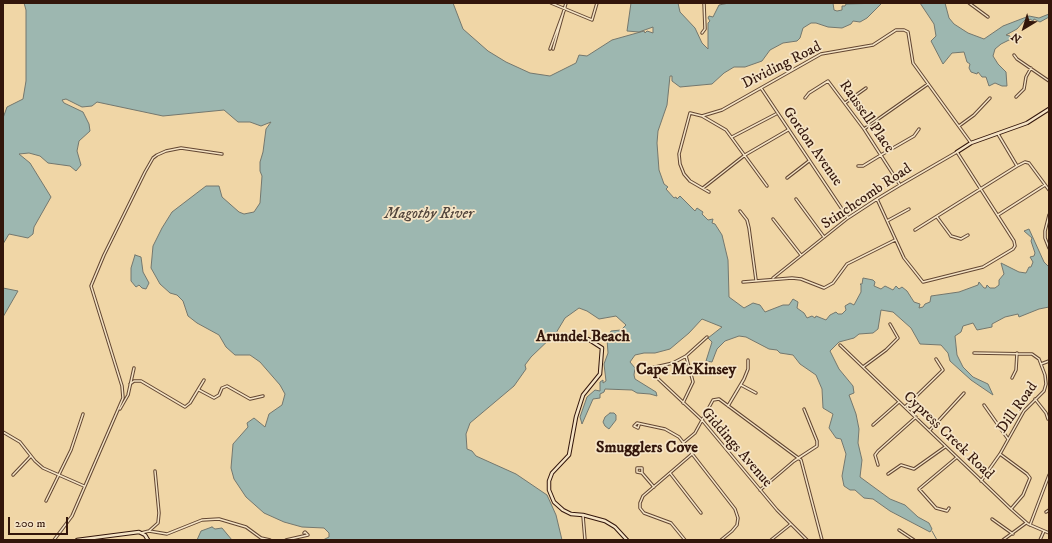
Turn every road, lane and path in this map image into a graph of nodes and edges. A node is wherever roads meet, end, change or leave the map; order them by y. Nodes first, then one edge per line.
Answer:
1 (550, 3) edge
2 (566, 3) edge
3 (597, 3) edge
4 (704, 3) edge
5 (969, 3) edge
6 (565, 8) junction
7 (988, 17) dead end
8 (702, 33) dead end
9 (552, 49) dead end
10 (1014, 54) dead end
11 (1031, 68) junction
12 (1049, 81) edge
13 (928, 84) junction
14 (760, 88) junction
15 (866, 88) dead end
16 (1016, 97) dead end
17 (805, 98) dead end
18 (990, 98) dead end
19 (845, 103) junction
20 (1049, 109) edge
21 (776, 114) junction
22 (702, 116) junction
23 (959, 126) junction
24 (864, 129) junction
25 (919, 129) dead end
26 (788, 130) junction
27 (998, 134) junction
28 (732, 137) junction
29 (971, 144) junction
30 (957, 152) junction
31 (222, 154) dead end
32 (745, 155) junction
33 (881, 155) junction
34 (809, 161) junction
35 (858, 166) dead end
36 (1017, 166) junction
37 (787, 178) dead end
38 (900, 185) junction
39 (1045, 185) junction
40 (767, 186) dead end
41 (703, 188) junction
42 (981, 190) junction
43 (1049, 190) edge
44 (709, 192) dead end
45 (796, 199) dead end
46 (877, 199) junction
47 (909, 209) dead end
48 (740, 211) dead end
49 (1049, 215) edge
50 (997, 216) junction
51 (937, 217) junction
52 (773, 218) dead end
53 (848, 218) junction
54 (887, 221) junction
55 (915, 230) dead end
56 (968, 235) dead end
57 (824, 237) junction
58 (895, 240) junction
59 (1049, 248) edge
60 (801, 255) junction
61 (773, 278) junction
62 (756, 280) junction
63 (742, 282) dead end
64 (890, 324) dead end
65 (707, 337) dead end
66 (588, 339) dead end
67 (840, 344) dead end
68 (974, 353) dead end
69 (1017, 353) junction
70 (686, 356) junction
71 (936, 359) dead end
72 (748, 360) dead end
73 (1049, 361) edge
74 (1041, 364) junction
75 (863, 367) junction
76 (134, 368) dead end
77 (1012, 378) dead end
78 (204, 380) dead end
79 (130, 384) junction
80 (741, 385) junction
81 (198, 390) junction
82 (756, 393) dead end
83 (964, 394) dead end
84 (263, 396) dead end
85 (1035, 399) junction
86 (683, 402) junction
87 (899, 402) junction
88 (984, 405) dead end
89 (728, 406) junction
90 (905, 407) junction
91 (804, 409) dead end
92 (118, 411) junction
93 (83, 414) dead end
94 (916, 417) junction
95 (1048, 419) dead end
96 (702, 420) junction
97 (639, 424) dead end
98 (873, 424) dead end
99 (930, 430) junction
100 (3, 432) edge
101 (1008, 439) junction
102 (683, 443) junction
103 (945, 447) junction
104 (692, 454) junction
105 (1000, 454) junction
106 (31, 456) junction
107 (799, 458) junction
108 (956, 458) junction
109 (878, 465) dead end
110 (155, 471) dead end
111 (642, 473) dead end
112 (670, 473) junction
113 (888, 474) dead end
114 (13, 475) dead end
115 (1049, 475) edge
116 (60, 476) junction
117 (981, 481) junction
118 (85, 487) junction
119 (654, 487) junction
120 (760, 490) junction
121 (46, 501) dead end
122 (949, 508) dead end
123 (1011, 508) junction
124 (1049, 510) edge
125 (1046, 512) dead end
126 (701, 513) dead end
127 (583, 515) junction
128 (992, 519) dead end
129 (1026, 523) junction
130 (791, 524) junction
131 (1030, 525) junction
132 (899, 530) dead end
133 (150, 531) junction
134 (1044, 531) junction
135 (141, 532) junction
136 (304, 533) dead end
137 (1049, 533) edge
138 (1013, 534) junction
139 (54, 540) edge
140 (77, 540) edge
141 (148, 540) edge
142 (270, 540) edge
143 (286, 540) edge
144 (585, 540) edge
145 (627, 540) edge
146 (685, 540) edge
147 (720, 540) edge
148 (771, 540) edge
149 (807, 540) edge
150 (822, 540) edge
151 (913, 540) edge
152 (1004, 540) edge
153 (1040, 540) edge

1 - 6 street
2 - 6 street
3 - 6 street
4 - 8 street
5 - 7 street
6 - 9 street
10 - 11 street
11 - 12 street
11 - 16 street
13 - 14 street, Dividing Road
13 - 23 street, Dividing Road
13 - 24 street
14 - 21 street, Gordon Avenue
14 - 22 street, Dividing Road
15 - 19 street
17 - 19 street, Raussell Place
18 - 23 street
19 - 24 street, Raussell Place
20 - 27 street
21 - 26 street, Gordon Avenue
21 - 28 street
22 - 28 street
22 - 41 street
23 - 29 street, Dividing Road
24 - 33 street, Raussell Place
25 - 33 street
26 - 32 street
26 - 34 street, Gordon Avenue
27 - 29 street
27 - 36 street
28 - 32 street
29 - 30 street
30 - 38 street, Stinchcomb Road
30 - 42 street
31 - 92 street
32 - 40 street
32 - 41 street
33 - 35 street
33 - 38 street, Raussell Place
34 - 37 street
34 - 53 street, Gordon Avenue
36 - 39 street
36 - 42 street
38 - 46 street, Stinchcomb Road
39 - 43 street
39 - 50 street
41 - 44 street
42 - 50 street
42 - 51 street
45 - 57 street
46 - 53 street, Stinchcomb Road
46 - 54 street
47 - 54 street
48 - 62 street
49 - 59 street
50 - 58 street
51 - 55 street
51 - 56 street
52 - 60 street
53 - 57 street, Stinchcomb Road
54 - 58 street
57 - 60 street, Stinchcomb Road
58 - 61 street
60 - 61 street, Stinchcomb Road
61 - 62 street
62 - 63 street
64 - 75 street
65 - 70 street
66 - 127 street
67 - 75 street, Cypress Creek Road
68 - 69 street, Dill Road
69 - 74 street, Dill Road
69 - 77 street
70 - 86 street
70 - 86 street, Giddings Avenue
71 - 90 street
72 - 80 street
73 - 74 street
74 - 85 street, Dill Road
75 - 87 street, Cypress Creek Road
76 - 79 street
78 - 81 street
79 - 81 street
79 - 92 street
80 - 82 street
80 - 89 street
81 - 84 street
83 - 99 street
85 - 95 street
85 - 101 street, Dill Road
86 - 96 street, Giddings Avenue
87 - 90 street, Cypress Creek Road
87 - 98 street
88 - 101 street
89 - 96 street
89 - 107 street
90 - 94 street, Cypress Creek Road
91 - 107 street
92 - 118 street
93 - 116 street
94 - 99 street, Cypress Creek Road
94 - 109 street
96 - 102 street
96 - 120 street, Giddings Avenue
97 - 102 street
99 - 103 street, Cypress Creek Road
100 - 106 street
101 - 105 street, Dill Road
102 - 104 street
103 - 108 street, Cypress Creek Road
103 - 113 street
104 - 112 street
104 - 147 street
105 - 117 street, Dill Road
105 - 123 street
106 - 114 street
106 - 116 street
107 - 120 street
107 - 150 street
108 - 117 street, Cypress Creek Road
108 - 122 street
110 - 133 street
111 - 119 street
112 - 119 street
112 - 126 street
115 - 131 street
116 - 118 street
116 - 121 street
117 - 123 street, Cypress Creek Road
118 - 139 street
119 - 146 street
120 - 130 street, Giddings Avenue
123 - 129 street, Cypress Creek Road
124 - 125 street
127 - 144 street
127 - 145 street
128 - 138 street
129 - 131 street, Cypress Creek Road
129 - 138 street
130 - 148 street
130 - 149 street, Giddings Avenue
131 - 134 street, Cypress Creek Road
132 - 151 street
133 - 135 street
133 - 142 street
134 - 137 street, Cypress Creek Road
134 - 153 street
135 - 140 street
135 - 141 street
136 - 143 street
138 - 152 street

